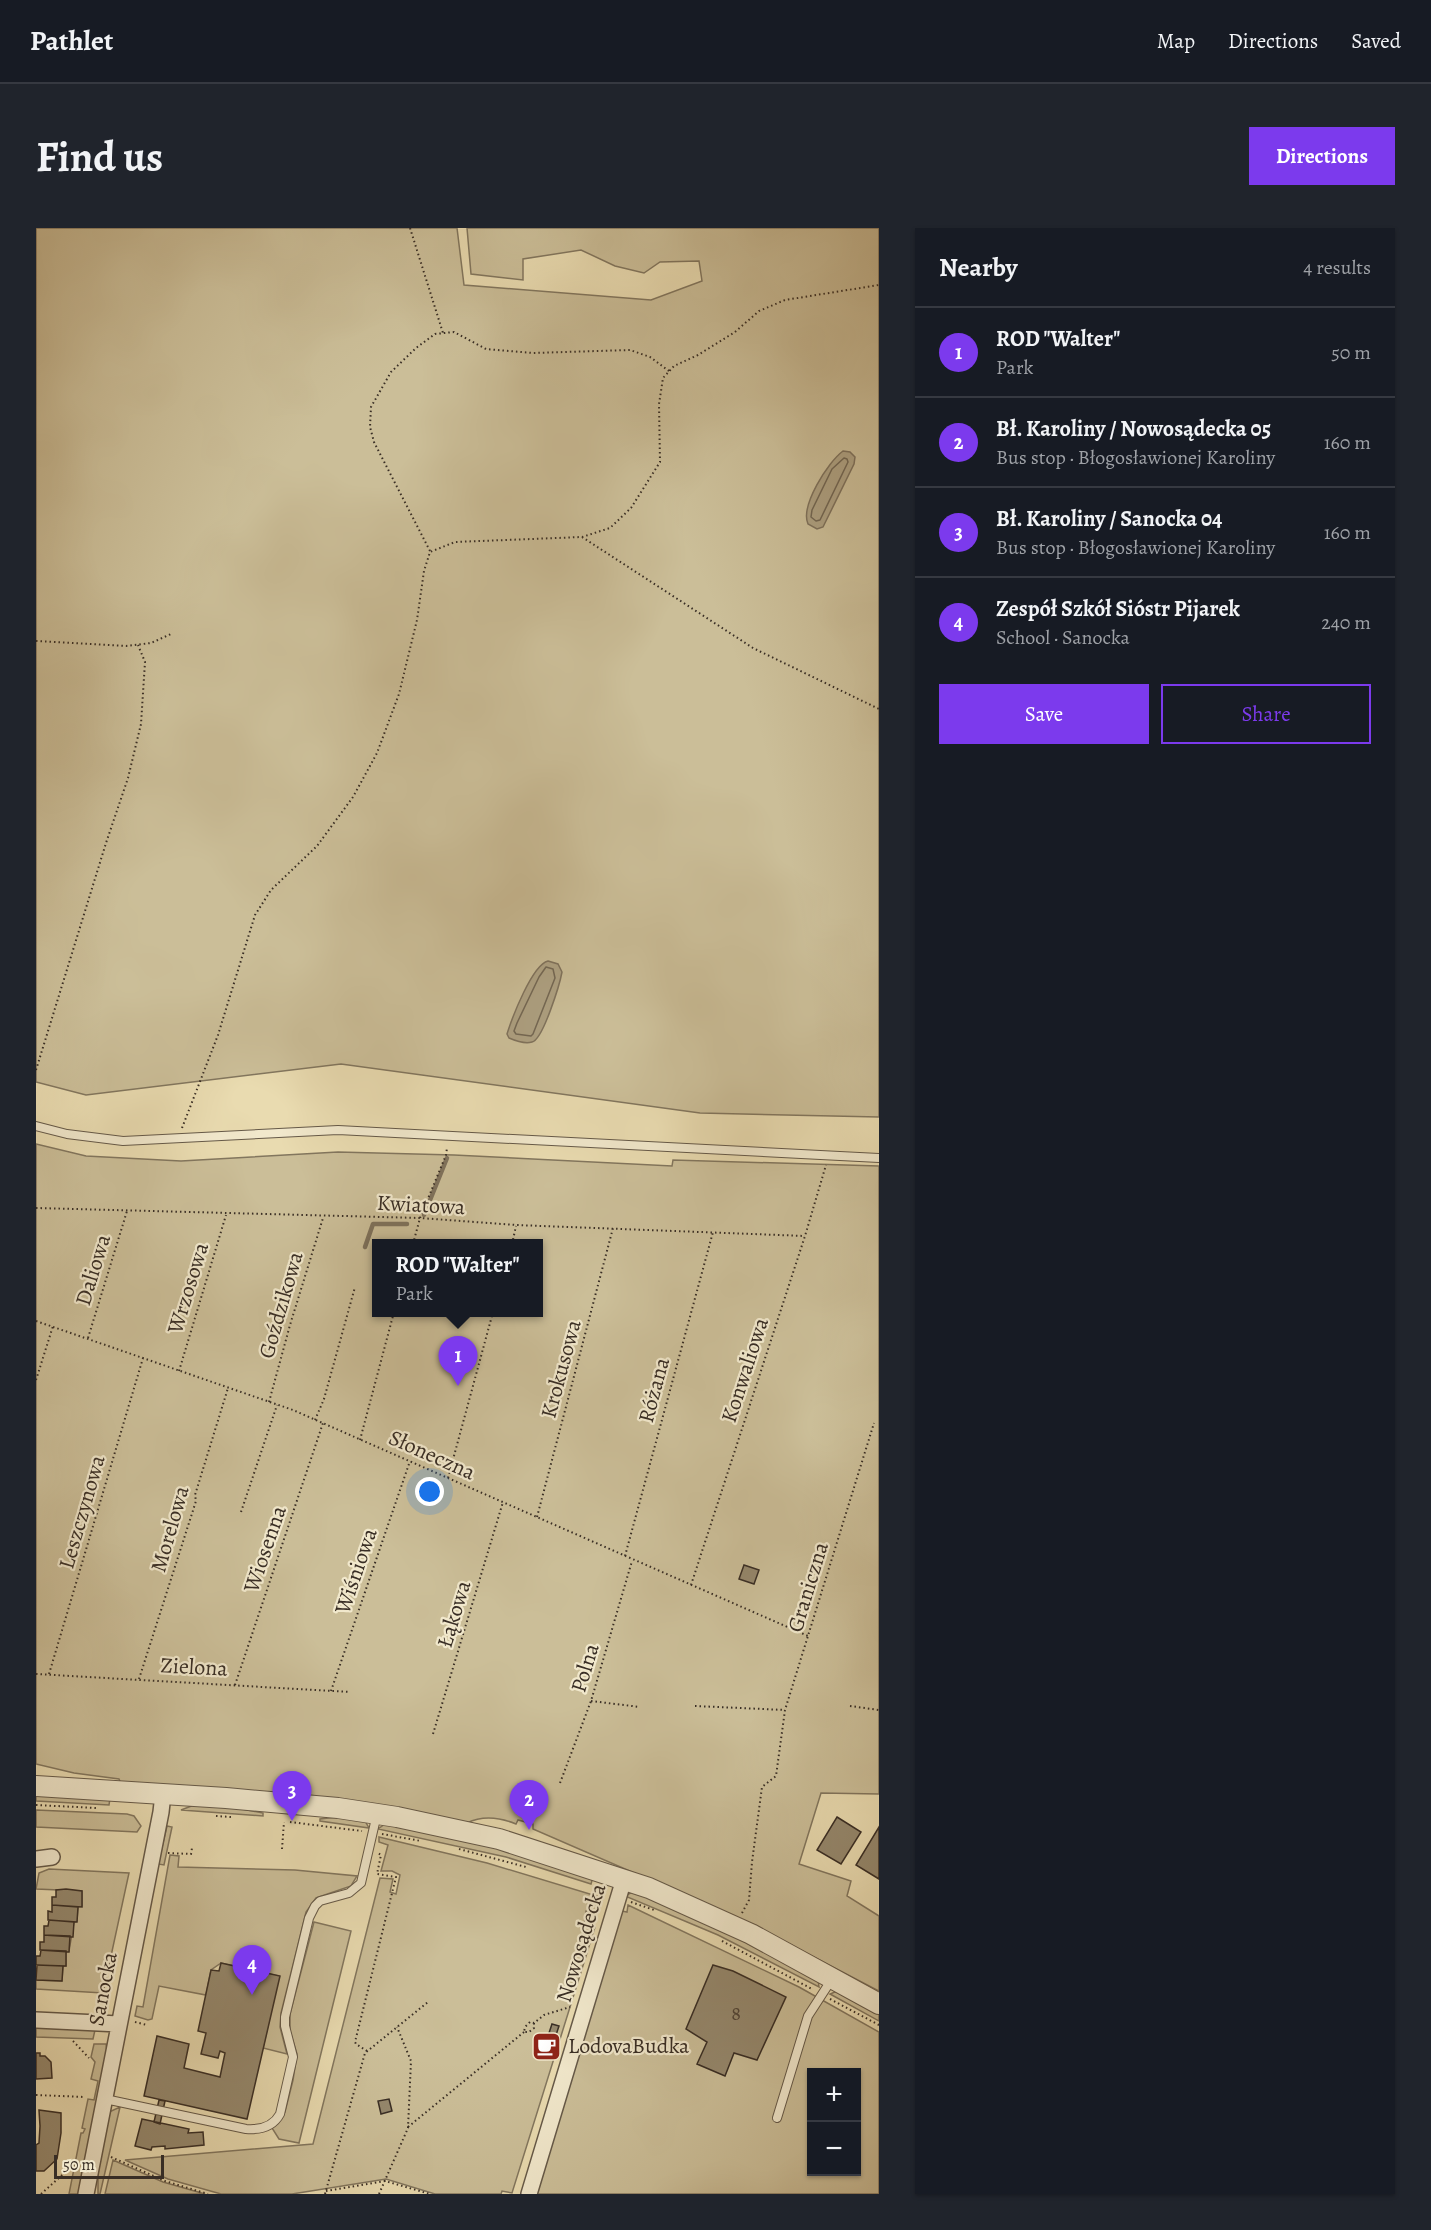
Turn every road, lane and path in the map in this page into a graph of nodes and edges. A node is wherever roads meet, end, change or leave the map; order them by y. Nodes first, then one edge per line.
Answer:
1 (410, 228) edge
2 (879, 285) edge
3 (443, 333) junction
4 (669, 372) junction
5 (582, 537) junction
6 (430, 552) junction
7 (171, 634) dead end
8 (36, 641) edge
9 (138, 645) junction
10 (879, 709) edge
11 (36, 1070) edge
12 (36, 1126) edge
13 (177, 1139) junction
14 (446, 1155) dead end
15 (879, 1158) edge
16 (826, 1164) dead end
17 (36, 1208) edge
18 (128, 1211) junction
19 (226, 1215) junction
20 (323, 1216) junction
21 (420, 1218) junction
22 (516, 1226) junction
23 (613, 1228) junction
24 (713, 1232) junction
25 (805, 1236) junction
26 (414, 1239) edge
27 (513, 1239) edge
28 (355, 1287) dead end
29 (393, 1317) edge
30 (492, 1317) edge
31 (36, 1321) edge
32 (52, 1326) junction
33 (88, 1338) junction
34 (143, 1358) junction
35 (179, 1371) junction
36 (36, 1380) edge
37 (228, 1388) junction
38 (269, 1402) junction
39 (277, 1405) junction
40 (315, 1420) junction
41 (874, 1423) dead end
42 (323, 1424) junction
43 (360, 1440) junction
44 (410, 1461) junction
45 (448, 1478) junction
46 (503, 1502) junction
47 (241, 1512) dead end
48 (537, 1517) junction
49 (625, 1556) junction
50 (633, 1559) junction
51 (691, 1585) junction
52 (808, 1636) junction
53 (36, 1674) edge
54 (49, 1674) junction
55 (139, 1679) junction
56 (235, 1685) junction
57 (331, 1691) junction
58 (350, 1692) dead end
59 (591, 1701) junction
60 (695, 1706) dead end
61 (850, 1706) dead end
62 (640, 1707) dead end
63 (785, 1710) junction
64 (879, 1710) edge
65 (434, 1734) dead end
66 (560, 1783) dead end
67 (36, 1786) edge
68 (163, 1794) junction
69 (36, 1805) edge
70 (102, 1809) dead end
71 (211, 1816) dead end
72 (233, 1817) dead end
73 (275, 1821) dead end
74 (284, 1821) junction
75 (375, 1823) junction
76 (427, 1842) dead end
77 (192, 1848) dead end
78 (282, 1849) dead end
79 (460, 1849) dead end
80 (168, 1853) dead end
81 (381, 1855) dead end
82 (52, 1857) dead end
83 (36, 1859) edge
84 (534, 1870) dead end
85 (621, 1888) junction
86 (662, 1913) dead end
87 (735, 1926) junction
88 (720, 1940) dead end
89 (832, 1978) junction
90 (818, 1992) dead end
91 (828, 1997) dead end
92 (428, 2002) dead end
93 (879, 2004) edge
94 (573, 2006) dead end
95 (36, 2020) edge
96 (135, 2023) dead end
97 (119, 2024) junction
98 (147, 2025) dead end
99 (879, 2025) edge
100 (398, 2027) junction
101 (73, 2041) dead end
102 (367, 2051) junction
103 (89, 2058) dead end
104 (36, 2095) edge
105 (84, 2097) dead end
106 (105, 2099) junction
107 (777, 2118) dead end
108 (408, 2128) junction
109 (111, 2157) dead end
110 (71, 2167) dead end
111 (385, 2181) junction
112 (325, 2192) edge
113 (41, 2194) edge
114 (86, 2194) edge
115 (208, 2194) edge
116 (379, 2194) edge
117 (430, 2194) edge
118 (529, 2194) edge

1 - 3 path
2 - 4 path
3 - 4 path
3 - 6 path
4 - 5 path
5 - 6 path
5 - 10 path
6 - 13 path
7 - 9 path
8 - 9 path
9 - 11 path
12 - 13 lane
13 - 15 lane
14 - 21 path
16 - 25 path, Konwaliowa
17 - 18 path, Kwiatowa
18 - 19 path, Kwiatowa
18 - 33 path, Daliowa
19 - 20 path, Kwiatowa
19 - 35 path, Wrzosowa
20 - 21 path, Kwiatowa
20 - 38 path, Goździkowa
21 - 22 path, Kwiatowa
21 - 26 path
22 - 23 path, Kwiatowa
22 - 27 path
23 - 24 path, Kwiatowa
23 - 48 path, Krokusowa
24 - 25 path, Kwiatowa
24 - 49 path, Różana
25 - 51 path, Konwaliowa
28 - 40 path
29 - 43 path
30 - 45 path
31 - 32 path, Słoneczna
32 - 33 path, Słoneczna
32 - 36 path
33 - 34 path, Słoneczna
34 - 35 path, Słoneczna
34 - 54 path, Leszczynowa
35 - 37 path, Słoneczna
37 - 38 path, Słoneczna
37 - 55 path, Morelowa
38 - 39 path, Słoneczna
39 - 40 path, Słoneczna
39 - 47 path
40 - 42 path, Słoneczna
41 - 52 path, Graniczna
42 - 43 path, Słoneczna
42 - 56 path, Wiosenna
43 - 44 path, Słoneczna
44 - 45 path, Słoneczna
44 - 57 path, Wiśniowa
45 - 46 path, Słoneczna
46 - 48 path, Słoneczna
46 - 65 path, Łąkowa
48 - 49 path, Słoneczna
49 - 50 path, Słoneczna
50 - 51 path, Słoneczna
50 - 59 path, Polna
51 - 52 path, Słoneczna
52 - 63 path, Graniczna
53 - 54 path, Zielona
54 - 55 path, Zielona
55 - 56 path, Zielona
56 - 57 path, Zielona
57 - 58 path, Zielona
59 - 62 path
59 - 66 path, Polna
60 - 63 path
61 - 64 path
63 - 87 path, Graniczna
67 - 68 street
68 - 75 street
68 - 97 street, Sanocka
69 - 70 path
71 - 72 path
73 - 74 path
74 - 75 path
74 - 78 path
75 - 76 path
75 - 85 street
75 - 106 lane
77 - 80 path
79 - 84 path
81 - 102 path
82 - 83 street
85 - 86 path
85 - 87 street
85 - 118 street, Nowosądecka
87 - 89 street
88 - 90 path
89 - 93 street
89 - 107 lane
91 - 99 path
92 - 100 path
94 - 108 path
95 - 97 street
96 - 98 path
97 - 106 street, Sanocka
100 - 102 path
100 - 108 path
101 - 103 path
102 - 112 path
104 - 105 path
106 - 114 street, Sanocka
108 - 111 path
109 - 115 path
110 - 113 path
111 - 112 path
111 - 116 path
111 - 117 path

